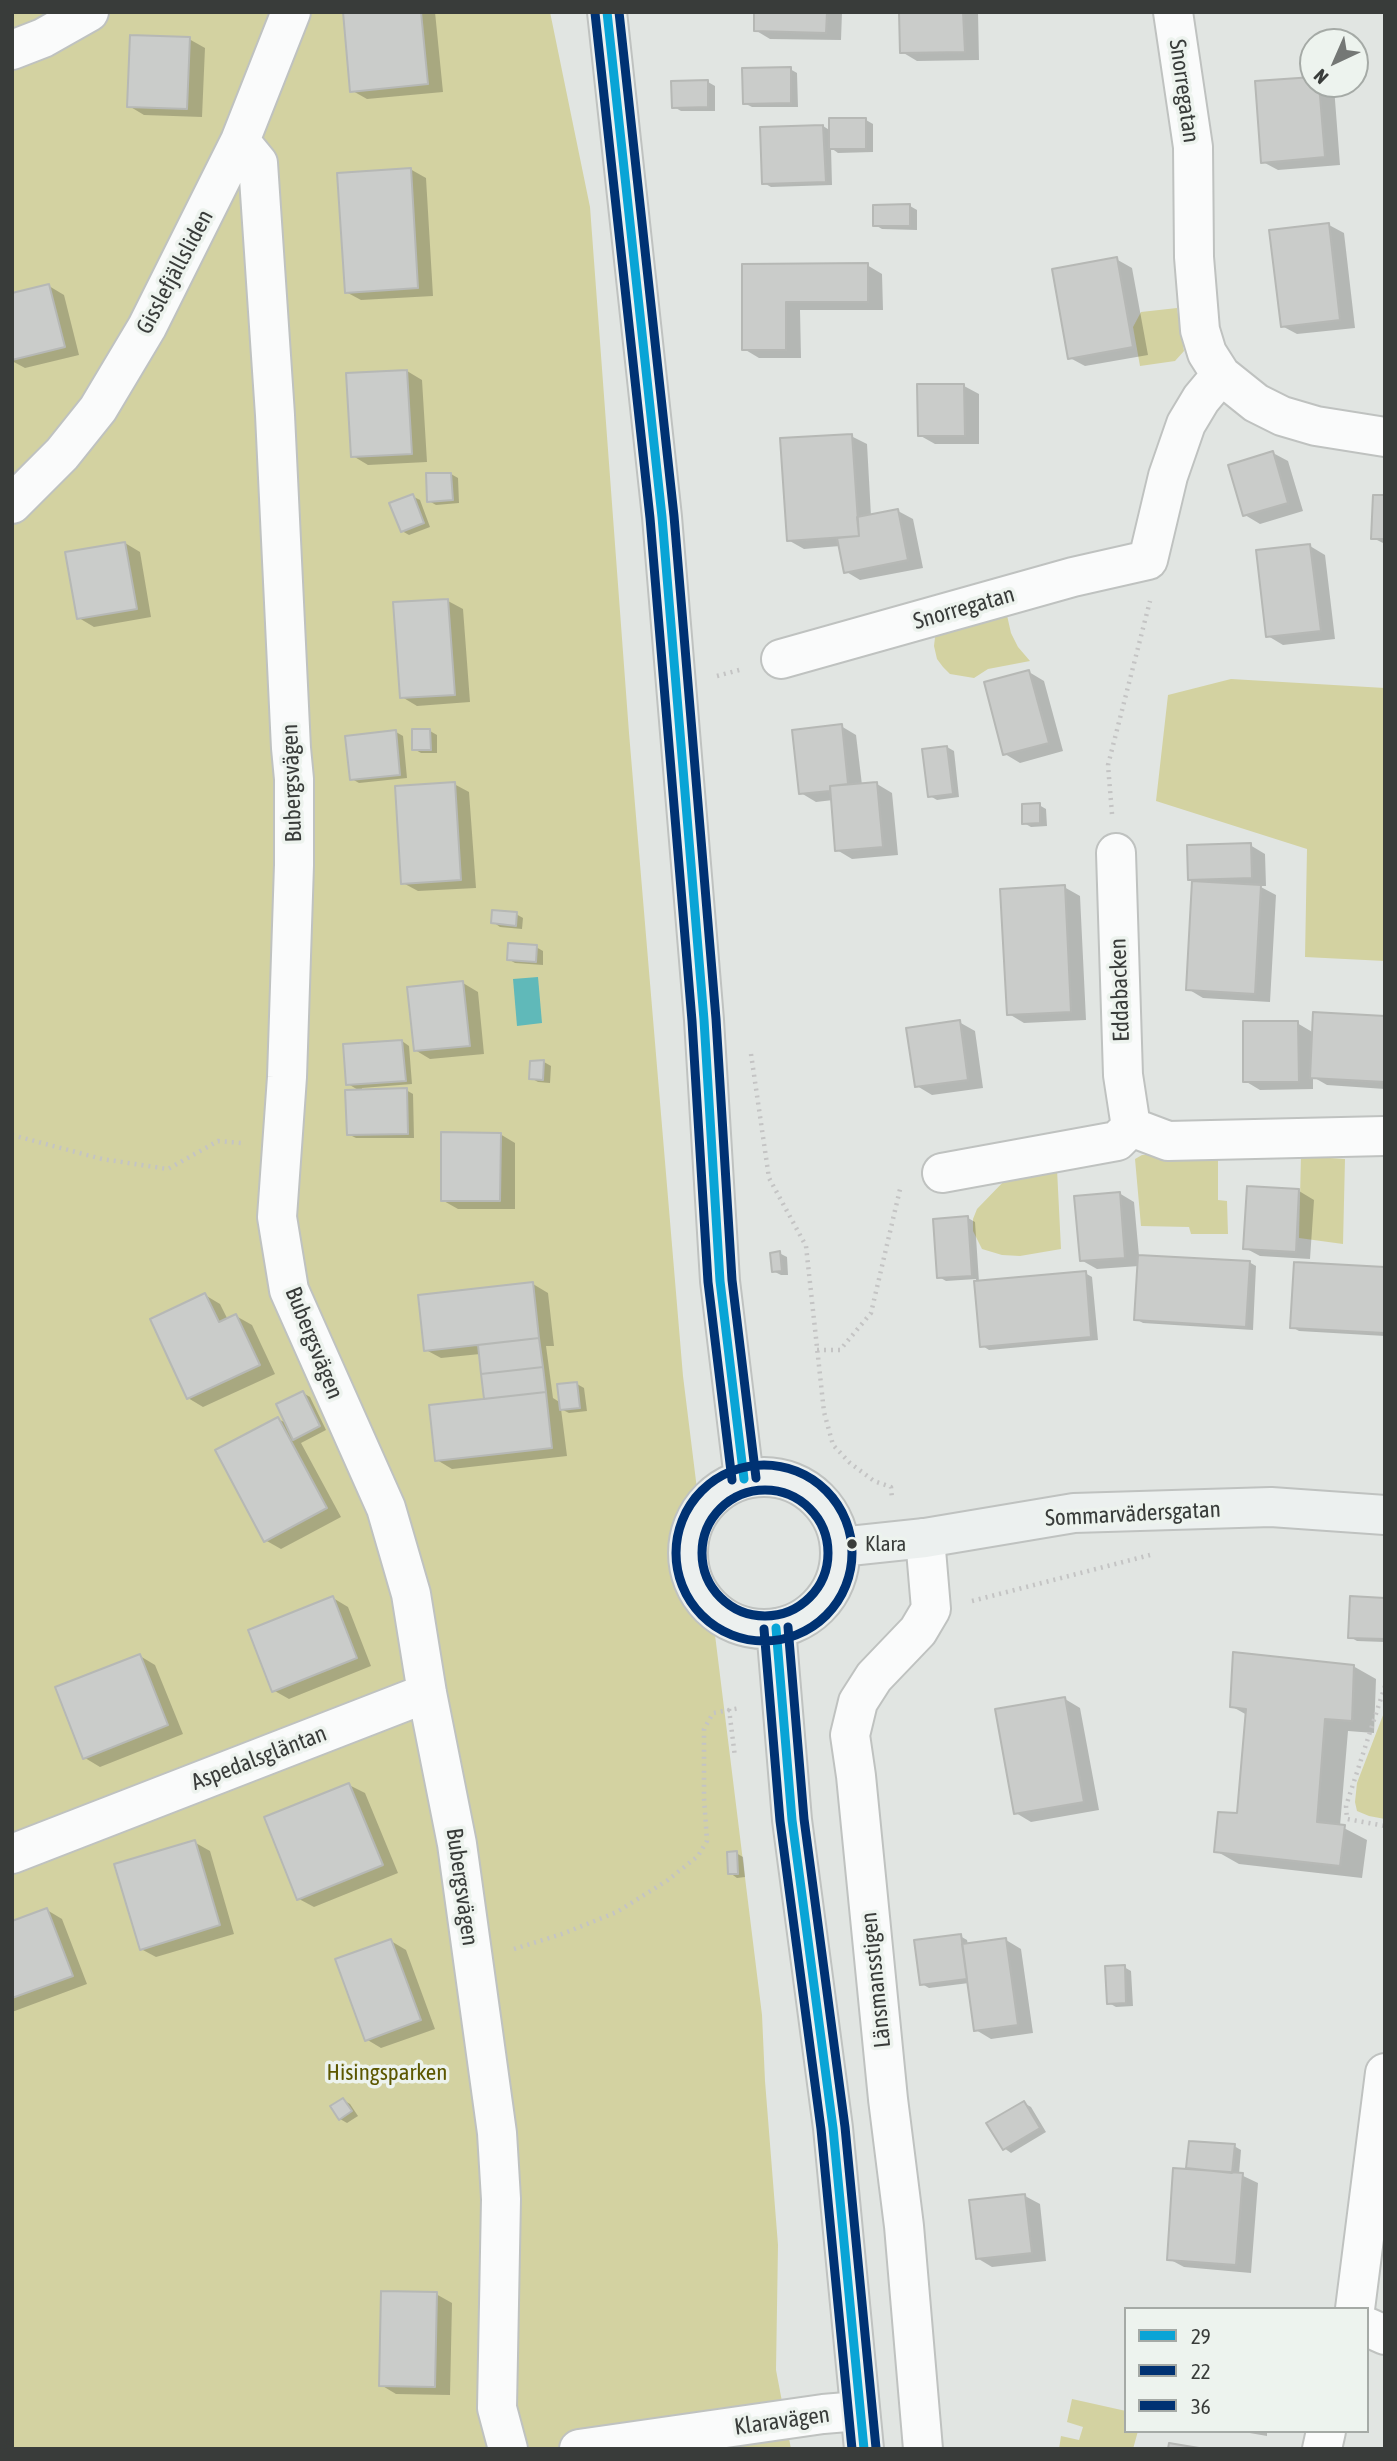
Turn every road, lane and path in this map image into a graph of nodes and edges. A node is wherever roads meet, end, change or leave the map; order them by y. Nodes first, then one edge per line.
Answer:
1 (89, 12) edge
2 (291, 12) edge
3 (607, 12) edge
4 (1173, 12) edge
5 (12, 50) edge
6 (240, 141) junction
7 (1221, 375) junction
8 (1385, 437) edge
9 (12, 504) edge
10 (1150, 576) junction
11 (781, 659) dead end
12 (1116, 853) joint
13 (750, 1048) dead end
14 (1130, 1126) junction
15 (12, 1135) edge
16 (1385, 1136) edge
17 (281, 1154) junction
18 (942, 1173) joint
19 (817, 1350) junction
20 (744, 1479) junction
21 (891, 1487) dead end
22 (1385, 1516) edge
23 (925, 1538) junction
24 (840, 1547) junction
25 (1163, 1552) dead end
26 (931, 1609) junction
27 (776, 1628) junction
28 (1385, 1686) edge
29 (427, 1693) junction
30 (780, 1703) junction
31 (729, 1709) junction
32 (735, 1757) dead end
33 (1385, 1826) edge
34 (12, 1854) edge
35 (473, 1961) junction
36 (1385, 2073) edge
37 (1355, 2307) edge
38 (1369, 2328) edge
39 (1385, 2335) edge
40 (859, 2411) junction
41 (508, 2449) edge
42 (579, 2449) edge
43 (864, 2449) edge
44 (923, 2449) edge

1 - 5 street
2 - 6 street, Gisslefjällsliden
3 - 20 street
4 - 7 street, Snorregatan
6 - 9 street, Gisslefjällsliden
6 - 17 street, Bubergsvägen
7 - 8 street, Snorregatan
7 - 10 street
10 - 11 street, Snorregatan
10 - 12 path
12 - 14 street, Eddabacken
13 - 19 path
14 - 16 street
14 - 18 street
15 - 17 path
17 - 29 street, Bubergsvägen
18 - 19 path
19 - 21 path
20 - 24 street
20 - 27 street
22 - 23 street, Sommarvädersgatan
23 - 24 street, Sommarvädersgatan
23 - 26 street
24 - 27 street
25 - 26 path
26 - 44 street, Länsmansstigen
27 - 30 street
28 - 33 path
29 - 34 street, Aspedalsgläntan
29 - 35 street, Bubergsvägen
30 - 31 path
30 - 40 street
31 - 32 path
31 - 35 path
35 - 41 street, Bubergsvägen
36 - 37 street
38 - 39 street
40 - 42 street, Klaravägen
40 - 43 street

